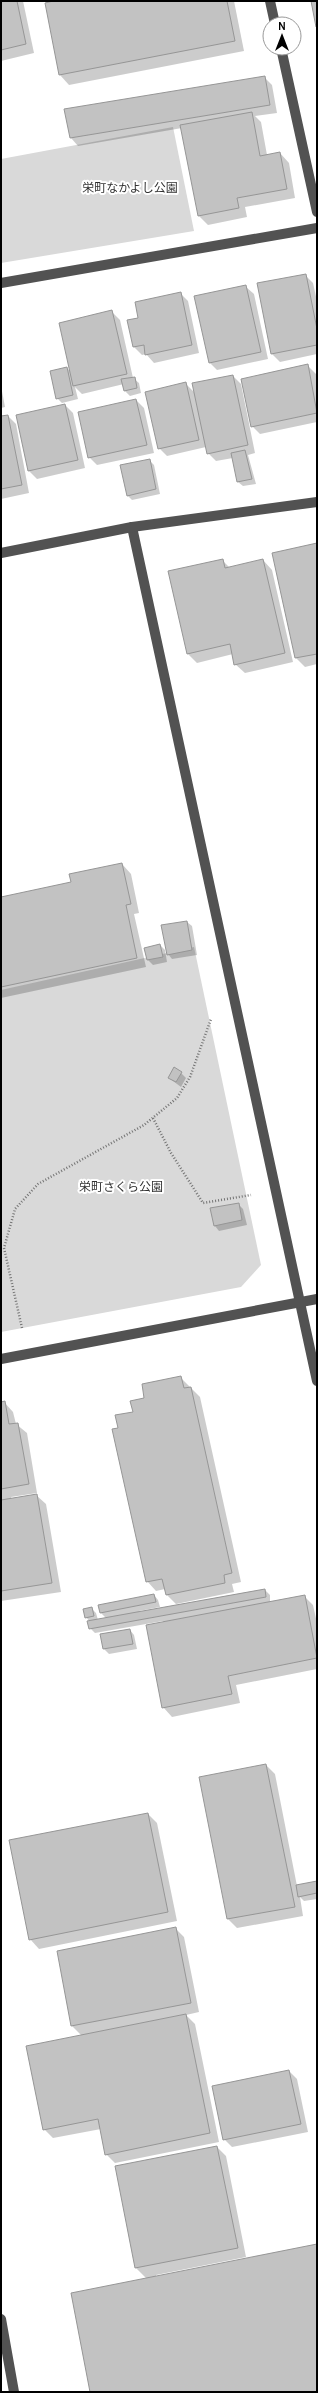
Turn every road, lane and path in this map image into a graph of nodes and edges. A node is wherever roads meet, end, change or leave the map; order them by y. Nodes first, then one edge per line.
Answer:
1 (270, 1) edge
2 (273, 16) edge
3 (282, 56) edge
4 (317, 212) edge
5 (317, 228) edge
6 (1, 283) edge
7 (317, 502) edge
8 (132, 527) junction
9 (1, 553) edge
10 (213, 1012) dead end
11 (153, 1118) junction
12 (252, 1194) dead end
13 (317, 1299) edge
14 (300, 1302) junction
15 (23, 1334) dead end
16 (1, 1358) edge
17 (317, 1381) edge
18 (1, 2318) edge
19 (14, 2392) edge

1 - 2 street
3 - 4 street
5 - 6 street
7 - 8 street
8 - 9 street
8 - 14 street
10 - 11 path
11 - 12 path
11 - 15 path
13 - 14 street
14 - 16 street
14 - 17 street
18 - 19 street

